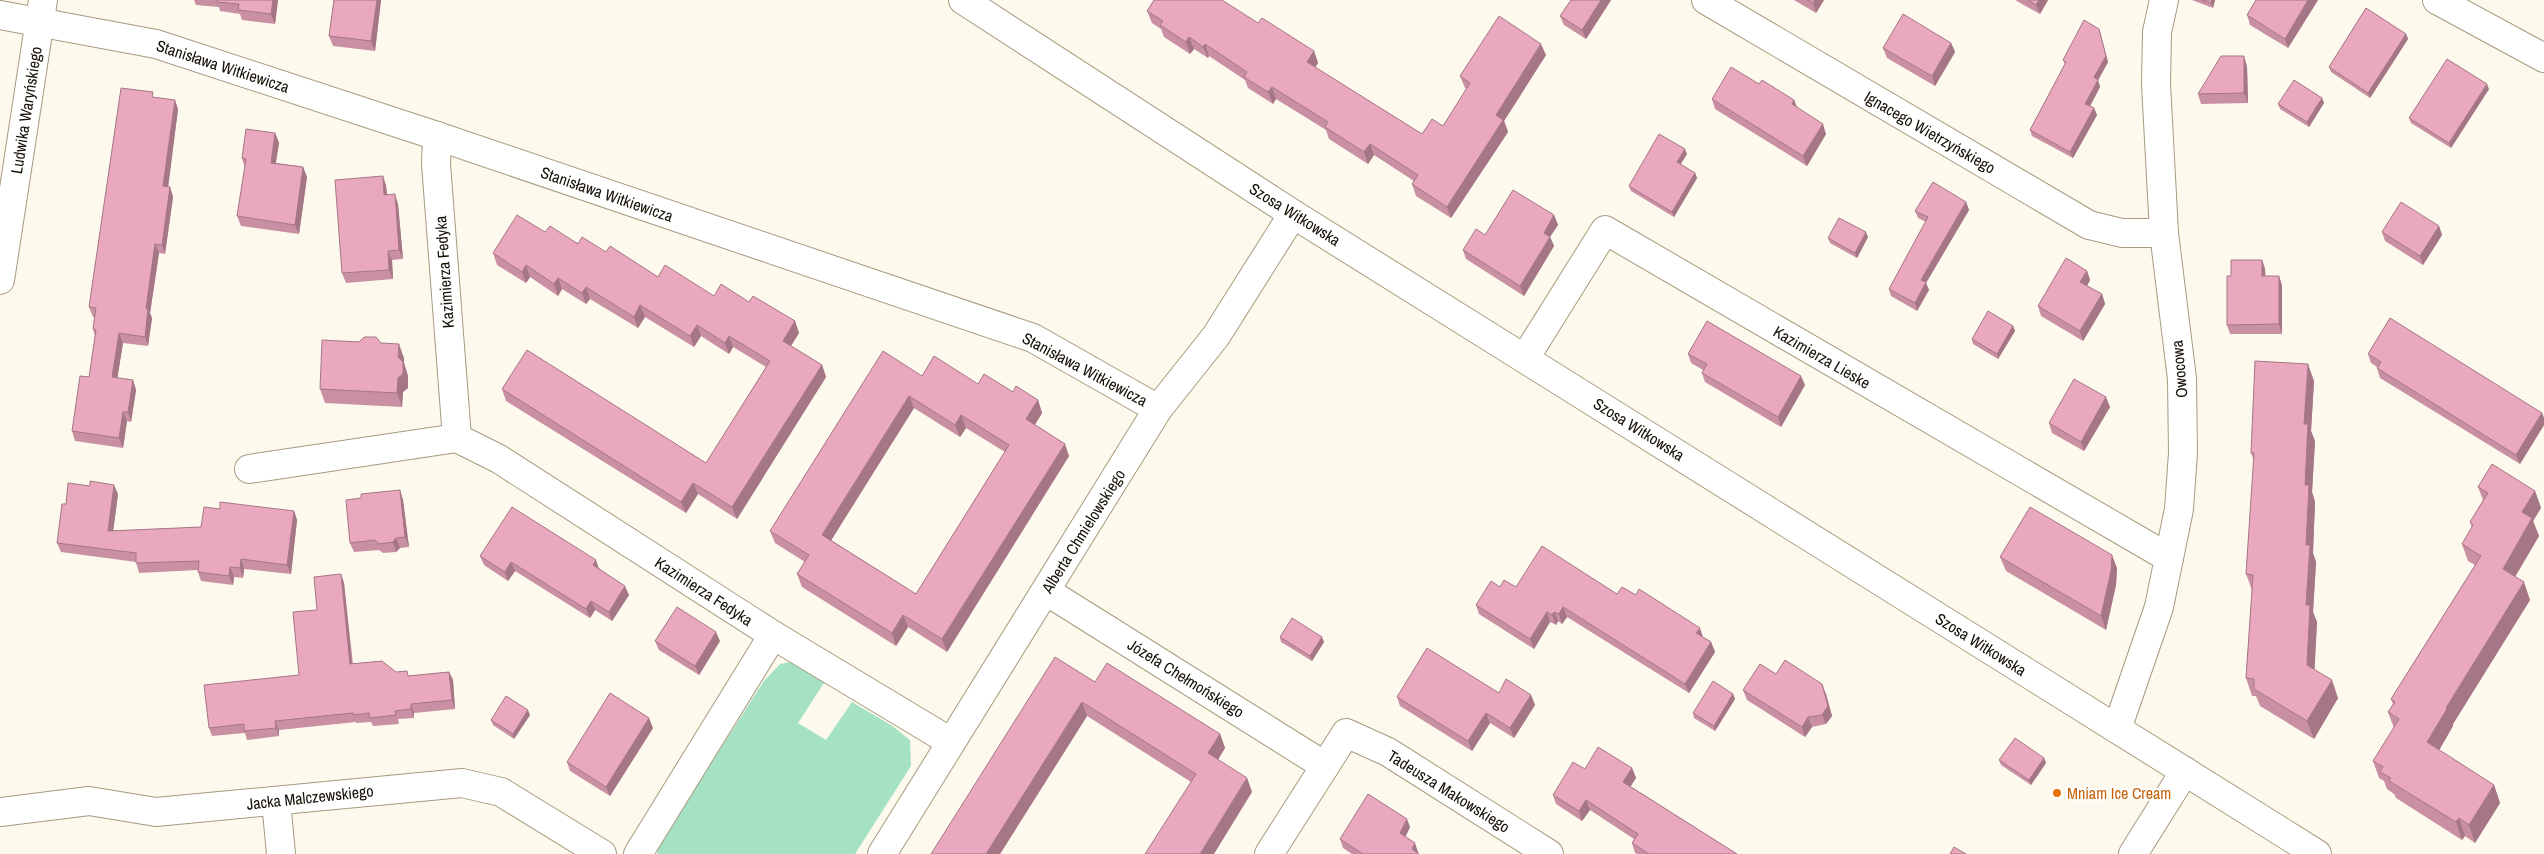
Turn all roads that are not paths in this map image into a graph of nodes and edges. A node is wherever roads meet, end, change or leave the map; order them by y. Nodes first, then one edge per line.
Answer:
1 (963, 0) edge
2 (1706, 0) edge
3 (2164, 0) edge
4 (2437, 0) edge
5 (41, 11) edge
6 (0, 15) edge
7 (2544, 58) edge
8 (438, 136) junction
9 (1294, 214) junction
10 (2164, 233) junction
11 (0, 280) edge
12 (1525, 358) junction
13 (1158, 409) junction
14 (457, 438) junction
15 (249, 469) dead end
16 (2169, 558) junction
17 (1046, 591) junction
18 (773, 635) junction
19 (2117, 729) junction
20 (952, 742) junction
21 (1325, 766) junction
22 (2185, 772) junction
23 (276, 801) junction
24 (0, 812) edge
25 (281, 854) edge
26 (602, 854) edge
27 (638, 854) edge
28 (882, 854) edge
29 (1269, 854) edge
30 (1550, 854) edge
31 (2133, 854) edge
32 (2317, 854) edge

1 - 9 street, Szosa Witkowska
2 - 10 street, Ignacego Wietrzyńskiego
3 - 10 street, Owocowa
4 - 7 street
5 - 6 street, Stanisława Witkiewicza
5 - 8 street, Stanisława Witkiewicza
5 - 11 street, Ludwika Waryńskiego
8 - 13 street, Stanisława Witkiewicza
8 - 14 street, Kazimierza Fedyka
9 - 12 street, Szosa Witkowska
9 - 13 street, Alberta Chmielowskiego
10 - 16 street, Owocowa
12 - 16 street, Kazimierza Lieske
12 - 19 street, Szosa Witkowska
13 - 17 street, Alberta Chmielowskiego
14 - 15 street
14 - 18 street, Kazimierza Fedyka
16 - 19 street, Owocowa
17 - 20 street, Alberta Chmielowskiego
17 - 21 street, Józefa Chełmońskiego
18 - 20 street, Kazimierza Fedyka
18 - 27 street
19 - 22 street, Szosa Witkowska
20 - 28 street, Alberta Chmielowskiego
21 - 29 street
21 - 30 street, Tadeusza Makowskiego
22 - 31 street
22 - 32 street, Szosa Witkowska
23 - 24 street, Jacka Malczewskiego
23 - 25 street
23 - 26 street, Jacka Malczewskiego

